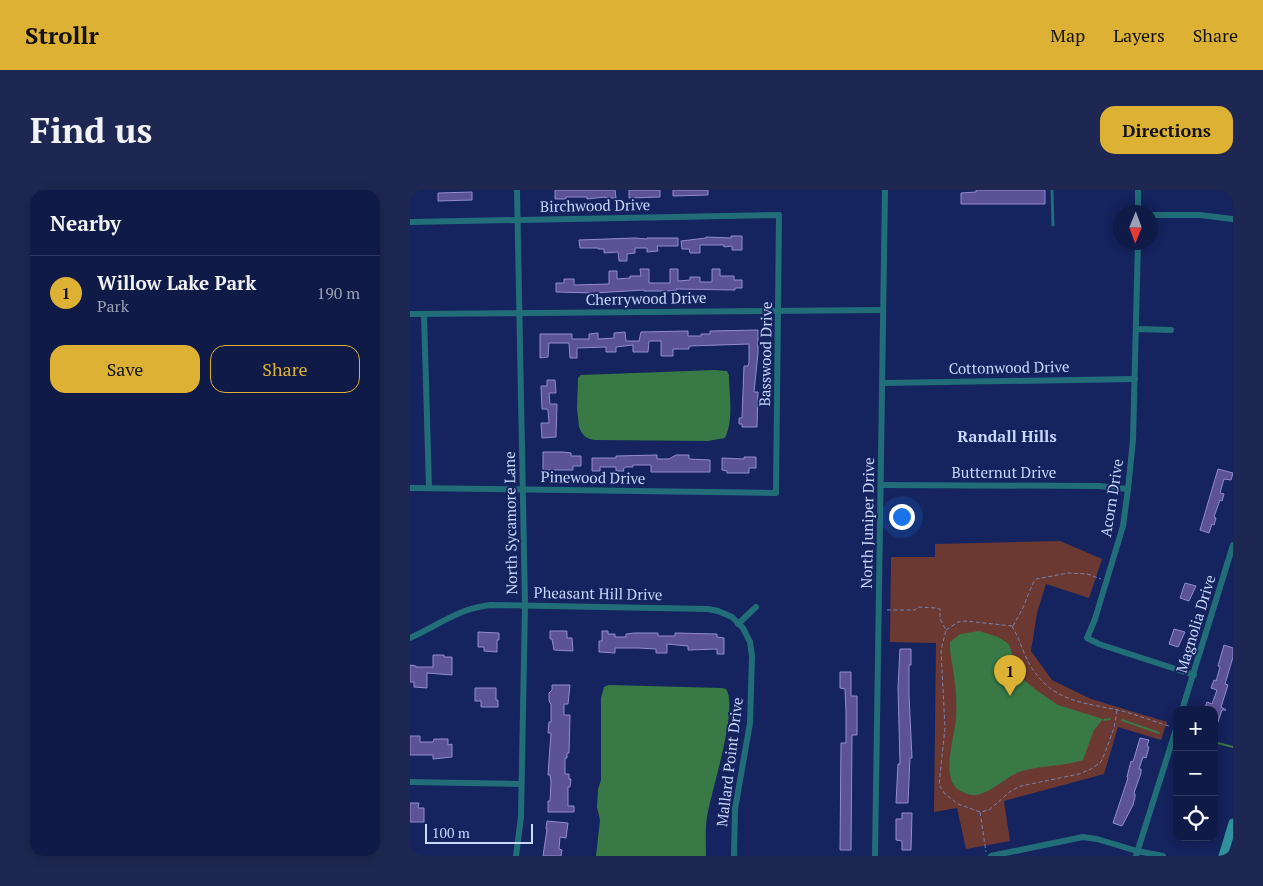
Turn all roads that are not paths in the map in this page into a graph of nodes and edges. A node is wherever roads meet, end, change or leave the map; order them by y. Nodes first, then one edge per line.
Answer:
1 (517, 190) edge
2 (884, 190) edge
3 (1052, 190) edge
4 (1138, 190) edge
5 (1138, 205) edge
6 (780, 215) joint
7 (1158, 215) edge
8 (1233, 219) edge
9 (517, 220) junction
10 (410, 222) edge
11 (1053, 225) dead end
12 (1138, 250) edge
13 (779, 309) junction
14 (883, 310) junction
15 (410, 314) edge
16 (424, 314) junction
17 (519, 314) junction
18 (1136, 329) junction
19 (1171, 330) dead end
20 (1135, 379) junction
21 (882, 383) junction
22 (880, 485) junction
23 (410, 488) edge
24 (429, 488) junction
25 (1128, 489) junction
26 (523, 490) junction
27 (776, 493) joint
28 (1233, 545) edge
29 (525, 606) junction
30 (756, 607) dead end
31 (732, 617) joint
32 (738, 624) junction
33 (410, 638) edge
34 (1194, 675) junction
35 (1183, 706) edge
36 (1173, 737) edge
37 (410, 782) edge
38 (521, 784) junction
39 (1233, 822) edge
40 (988, 854) edge
41 (1136, 854) edge
42 (516, 856) edge
43 (734, 856) edge
44 (875, 856) edge
45 (1144, 856) edge
46 (1163, 856) edge
47 (1223, 856) edge

1 - 9 street, North Sycamore Lane
2 - 14 street, North Juniper Drive
3 - 11 lane
4 - 5 street
6 - 9 street, Birchwood Drive
6 - 13 street, Basswood Drive
7 - 8 street
9 - 10 street, Birchwood Drive
9 - 17 street, North Sycamore Lane
12 - 18 street, Acorn Drive
13 - 14 street, Cherrywood Drive
13 - 17 street, Cherrywood Drive
13 - 27 street, Basswood Drive
14 - 21 street, North Juniper Drive
15 - 16 street, Cherrywood Drive
16 - 17 street, Cherrywood Drive
16 - 24 street
17 - 26 street, North Sycamore Lane
18 - 19 street
18 - 20 street, Acorn Drive
20 - 21 street, Cottonwood Drive
20 - 25 street, Acorn Drive
21 - 22 street, North Juniper Drive
22 - 25 street, Butternut Drive
22 - 44 street, North Juniper Drive
23 - 24 street, Pinewood Drive
24 - 26 street, Pinewood Drive
25 - 34 street, Acorn Drive
26 - 27 street, Pinewood Drive
26 - 29 street, North Sycamore Lane
28 - 34 street, Magnolia Drive
29 - 31 street, Pheasant Hill Drive
29 - 33 street, Pheasant Hill Drive
29 - 38 street, North Sycamore Lane
30 - 32 street
31 - 32 street, Mallard Point Drive
32 - 43 street, Mallard Point Drive
34 - 35 street, Magnolia Drive
36 - 41 street
37 - 38 street
38 - 42 street, North Sycamore Lane
39 - 47 main road
40 - 41 street
41 - 45 street
41 - 46 street

